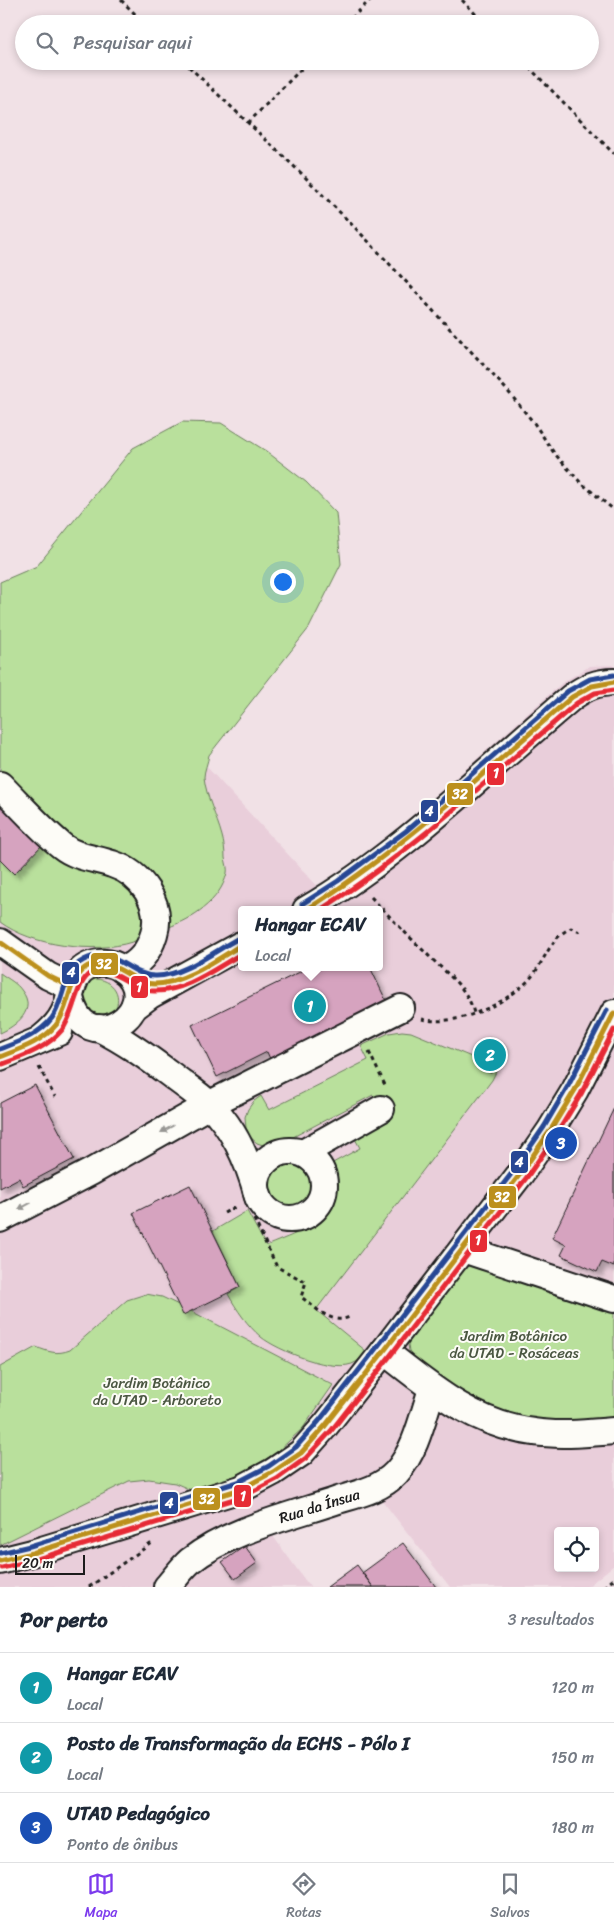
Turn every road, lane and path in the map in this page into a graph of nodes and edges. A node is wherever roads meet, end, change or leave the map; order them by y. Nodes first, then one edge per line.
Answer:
1 (121, 0) edge
2 (370, 0) edge
3 (462, 0) edge
4 (136, 15) edge
5 (355, 15) edge
6 (476, 15) edge
7 (192, 70) edge
8 (300, 70) edge
9 (532, 70) edge
10 (248, 124) junction
11 (614, 154) edge
12 (614, 510) edge
13 (614, 682) edge
14 (0, 785) edge
15 (365, 890) dead end
16 (312, 906) edge
17 (381, 906) edge
18 (383, 909) edge
19 (582, 933) dead end
20 (0, 942) edge
21 (238, 947) edge
22 (127, 974) junction
23 (172, 982) junction
24 (75, 984) junction
25 (401, 1008) joint
26 (132, 1011) junction
27 (474, 1013) junction
28 (614, 1013) edge
29 (93, 1027) junction
30 (42, 1038) junction
31 (371, 1056) dead end
32 (0, 1057) edge
33 (148, 1057) junction
34 (38, 1065) dead end
35 (55, 1097) dead end
36 (385, 1101) joint
37 (210, 1105) junction
38 (279, 1150) junction
39 (261, 1206) junction
40 (0, 1219) edge
41 (268, 1246) dead end
42 (463, 1248) junction
43 (614, 1299) edge
44 (351, 1316) dead end
45 (384, 1351) junction
46 (432, 1389) junction
47 (614, 1431) edge
48 (0, 1561) edge
49 (614, 1578) edge
50 (168, 1587) edge
51 (604, 1587) edge

1 - 4 path
2 - 5 path
3 - 6 path
7 - 10 path
8 - 10 path
9 - 11 path
10 - 12 path
13 - 16 street
14 - 22 street
15 - 17 path
18 - 27 path
19 - 27 path
20 - 24 street
21 - 23 street
22 - 23 street
22 - 24 street
22 - 26 street
23 - 26 street
24 - 29 street
24 - 30 street
25 - 27 path
25 - 37 street
26 - 29 street
26 - 33 street
28 - 42 street
29 - 30 street
29 - 33 street
30 - 32 street
31 - 36 path
33 - 37 street
34 - 35 path
36 - 38 street
37 - 38 street
37 -> 40 street
38 - 38 path
38 - 39 street
38 - 39 street
38 - 39 street
38 - 39 path
41 - 44 path
42 - 43 street
42 - 45 street
45 - 46 street
45 - 48 street
46 - 47 street
46 - 50 street, Rua da Ínsua
49 - 51 path

